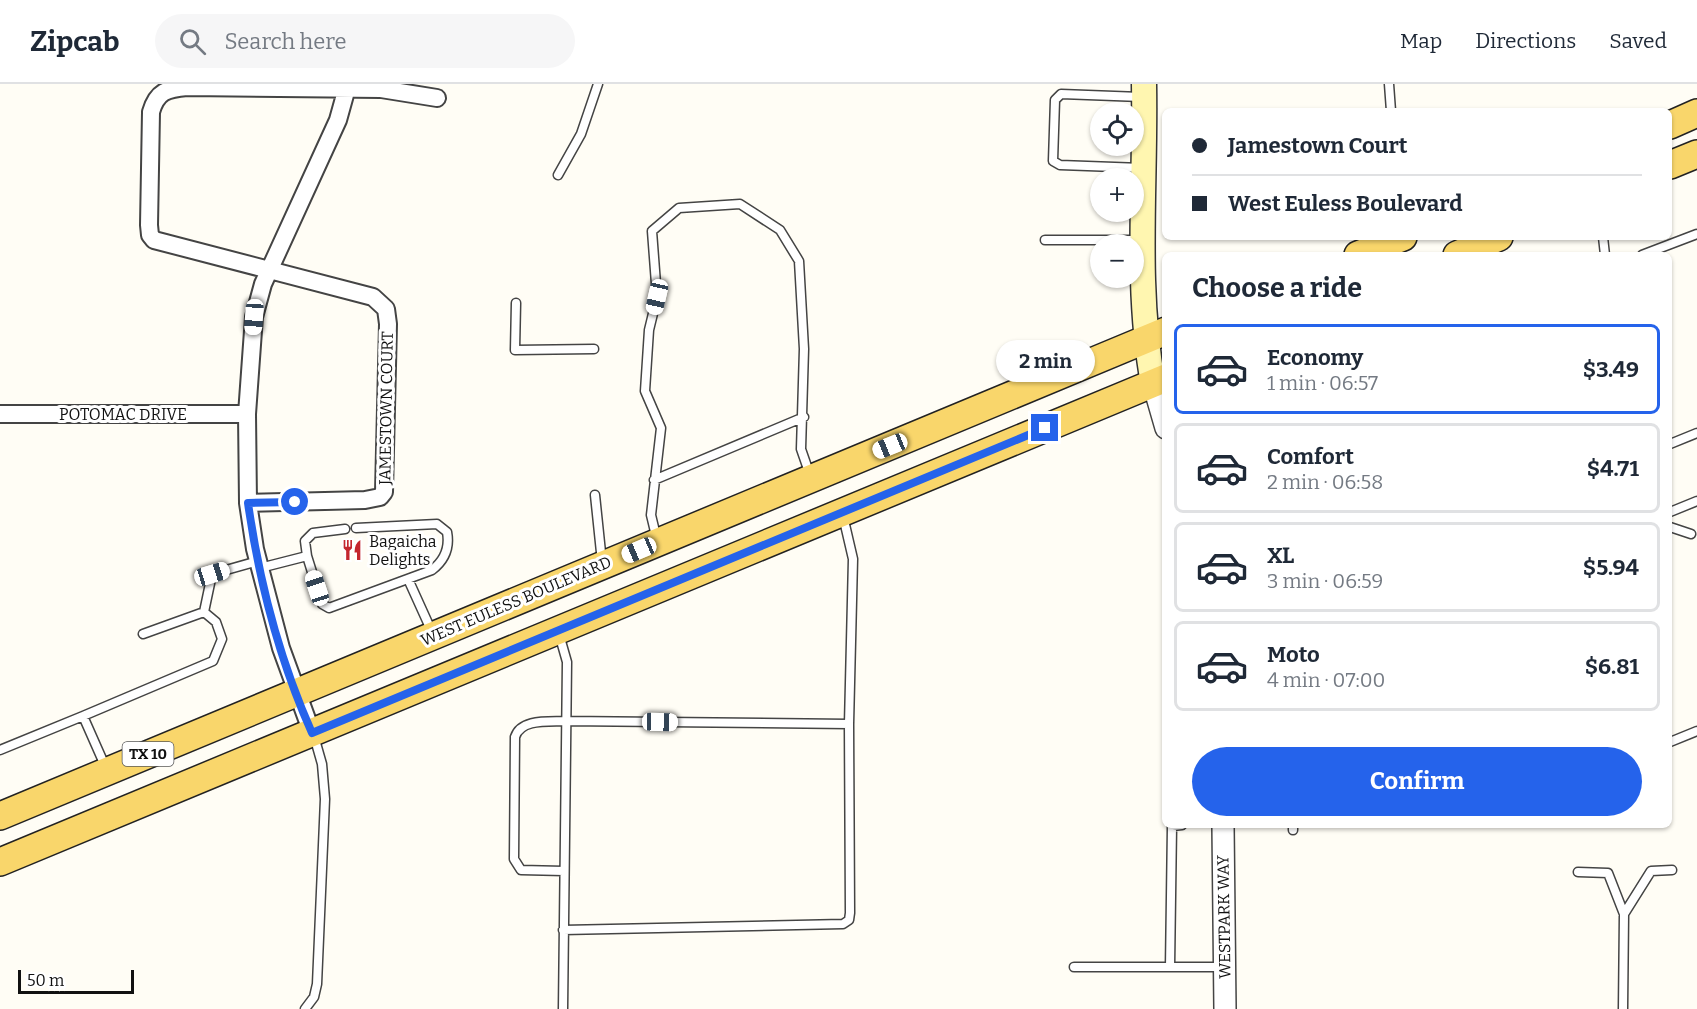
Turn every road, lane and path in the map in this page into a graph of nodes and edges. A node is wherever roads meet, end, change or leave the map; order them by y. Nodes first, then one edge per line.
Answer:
1 (598, 84) edge
2 (1389, 84) edge
3 (348, 86) edge
4 (1144, 90) edge
5 (437, 98) dead end
6 (1391, 108) edge
7 (1697, 113) edge
8 (1672, 124) edge
9 (1697, 154) edge
10 (1672, 164) edge
11 (1142, 168) joint
12 (558, 176) dead end
13 (1697, 234) edge
14 (1045, 240) dead end
15 (1090, 240) edge
16 (1394, 240) edge
17 (1492, 240) edge
18 (1365, 252) edge
19 (1464, 252) edge
20 (1650, 252) edge
21 (1144, 253) edge
22 (270, 271) junction
23 (516, 303) dead end
24 (1157, 334) edge
25 (594, 349) dead end
26 (1159, 380) edge
27 (1162, 401) edge
28 (0, 414) edge
29 (247, 414) junction
30 (804, 417) junction
31 (1697, 433) edge
32 (1672, 443) edge
33 (811, 478) junction
34 (654, 480) junction
35 (595, 495) dead end
36 (1697, 501) edge
37 (248, 503) junction
38 (1672, 511) edge
39 (842, 512) junction
40 (356, 528) dead end
41 (1672, 528) edge
42 (345, 529) dead end
43 (1691, 534) dead end
44 (657, 542) junction
45 (307, 556) junction
46 (259, 564) junction
47 (602, 565) junction
48 (408, 579) junction
49 (541, 590) junction
50 (204, 612) junction
51 (558, 630) junction
52 (143, 634) dead end
53 (433, 635) junction
54 (296, 692) junction
55 (83, 716) junction
56 (566, 721) junction
57 (849, 724) junction
58 (1697, 731) edge
59 (312, 733) junction
60 (1672, 741) edge
61 (0, 750) edge
62 (108, 771) junction
63 (0, 816) edge
64 (1172, 828) edge
65 (1223, 828) edge
66 (0, 862) edge
67 (1672, 870) dead end
68 (564, 871) junction
69 (1578, 872) dead end
70 (1624, 914) junction
71 (563, 930) junction
72 (1074, 967) dead end
73 (1170, 967) junction
74 (1225, 967) junction
75 (305, 1009) edge
76 (563, 1009) edge
77 (1225, 1009) edge
78 (1623, 1009) edge

1 - 12 lane
2 - 6 lane
3 - 5 street
3 - 22 street
3 - 22 street
4 - 11 main road
4 - 11 lane
7 - 8 main road
9 - 10 main road
13 - 20 lane
14 - 15 lane
16 - 18 main road
17 - 19 main road
21 - 24 main road
22 - 29 street
22 - 37 street, JAMESTOWN COURT
23 - 25 lane
24 - 26 main road
24 - 33 main road, WEST EULESS BOULEVARD / TX 10
26 - 27 street
26 - 39 main road, TX 10
28 - 29 street, POTOMAC DRIVE
29 - 37 street
30 - 33 lane
30 - 34 lane
30 - 34 lane
31 - 32 lane
33 - 44 main road, WEST EULESS BOULEVARD / TX 10
34 - 44 lane
35 - 47 lane
36 - 38 lane
37 - 46 street
39 - 51 main road, TX 10
39 - 57 lane
40 - 48 lane
41 - 43 lane
42 - 45 lane
44 - 47 main road, WEST EULESS BOULEVARD / TX 10
45 - 46 lane
45 - 48 lane
46 - 50 lane
46 - 54 street
47 - 49 main road, WEST EULESS BOULEVARD / TX 10
48 - 53 lane
49 - 51 main road
49 - 53 main road, WEST EULESS BOULEVARD / TX 10
50 - 52 lane
50 - 55 lane
51 - 56 lane
51 - 59 main road, TX 10
53 - 54 main road, WEST EULESS BOULEVARD / TX 10
54 - 59 street
54 - 62 main road, WEST EULESS BOULEVARD / TX 10
55 - 61 lane
55 - 62 lane
56 - 57 lane
56 - 68 lane
56 - 68 lane
57 - 71 lane
58 - 60 lane
59 - 66 main road, TX 10
59 - 75 lane
62 - 63 main road, WEST EULESS BOULEVARD / TX 10
64 - 73 lane
65 - 74 street, WESTPARK WAY
67 - 70 lane
68 - 71 lane
69 - 70 lane
70 - 78 lane
71 - 76 lane
72 - 73 lane
73 - 74 lane
74 - 77 street, WESTPARK WAY

